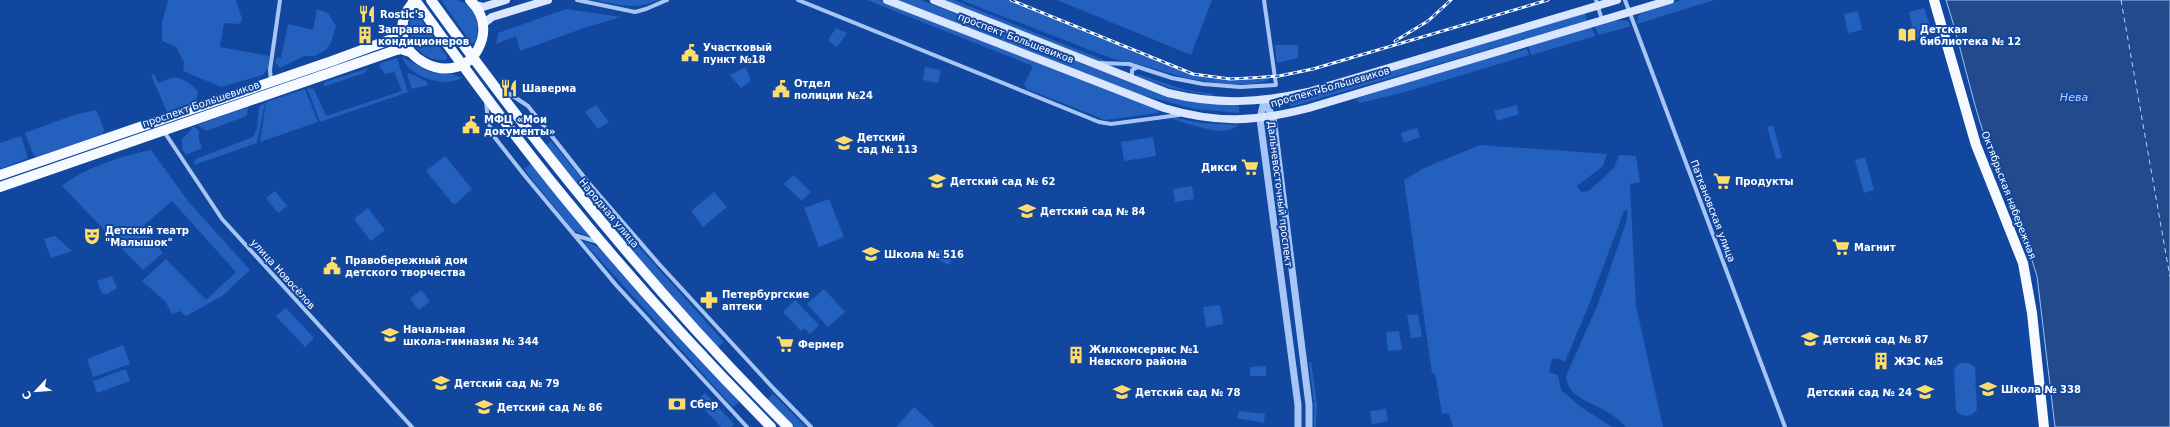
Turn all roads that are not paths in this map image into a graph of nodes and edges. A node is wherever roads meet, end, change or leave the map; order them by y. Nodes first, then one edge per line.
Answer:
1 (280, 0) edge
2 (415, 0) edge
3 (431, 0) edge
4 (506, 0) edge
5 (548, 0) edge
6 (577, 0) edge
7 (667, 0) edge
8 (798, 0) edge
9 (887, 0) edge
10 (934, 0) edge
11 (1264, 0) edge
12 (1617, 0) edge
13 (1626, 0) edge
14 (1670, 0) edge
15 (1928, 0) edge
16 (1934, 0) edge
17 (472, 3) edge
18 (1597, 3) edge
19 (1629, 12) junction
20 (1602, 20) junction
21 (483, 24) junction
22 (402, 30) junction
23 (410, 52) junction
24 (472, 56) junction
25 (1090, 63) junction
26 (462, 64) junction
27 (1140, 67) junction
28 (1132, 80) junction
29 (272, 82) junction
30 (496, 90) junction
31 (485, 96) junction
32 (1264, 101) junction
33 (1188, 115) junction
34 (1273, 117) junction
35 (1260, 118) junction
36 (161, 125) junction
37 (0, 175) edge
38 (0, 187) edge
39 (573, 235) junction
40 (602, 243) junction
41 (412, 427) edge
42 (747, 427) edge
43 (771, 427) edge
44 (788, 427) edge
45 (812, 427) edge
46 (1298, 427) edge
47 (1309, 427) edge
48 (1785, 427) edge
49 (2037, 427) edge
50 (2044, 427) edge

1 - 29 street
2 - 22 main road
2 - 26 main road
3 - 24 main road, Народная улица
4 - 17 main road
5 - 21 main road
6 - 7 street
8 - 33 street
9 - 33 main road, проспект Большевиков
10 - 25 main road, проспект Большевиков
11 - 27 street
12 - 18 main road, проспект Большевиков
13 - 19 street, Паткановская улица
14 - 19 main road, проспект Большевиков
15 - 49 main road, Октябрьская набережная
16 - 50 main road, Октябрьская набережная
17 - 21 main road
18 - 20 street
18 - 32 main road, проспект Большевиков
19 - 20 main road, проспект Большевиков
19 - 48 street, Паткановская улица
20 - 34 main road, проспект Большевиков
21 - 24 main road
22 - 23 main road
22 - 29 main road, проспект Большевиков
23 - 26 main road
23 - 36 main road, проспект Большевиков
24 - 26 main road
24 - 30 main road, Народная улица
25 - 27 street
25 - 28 main road, проспект Большевиков
26 - 31 main road
27 - 28 street
28 - 32 main road, проспект Большевиков
29 - 36 main road, проспект Большевиков
30 - 44 main road, Народная улица
30 - 45 street
31 - 39 street
31 - 40 main road
32 - 34 street, Дальневосточный проспект
32 - 35 street, Дальневосточный проспект
33 - 35 main road, проспект Большевиков
34 - 35 main road, проспект Большевиков
34 - 47 street, Дальневосточный проспект
35 - 46 street, Дальневосточный проспект
36 - 37 main road, проспект Большевиков
36 - 38 main road, проспект Большевиков
36 - 41 street, улица Новосёлов
39 - 40 street
39 - 42 street
40 - 43 main road

